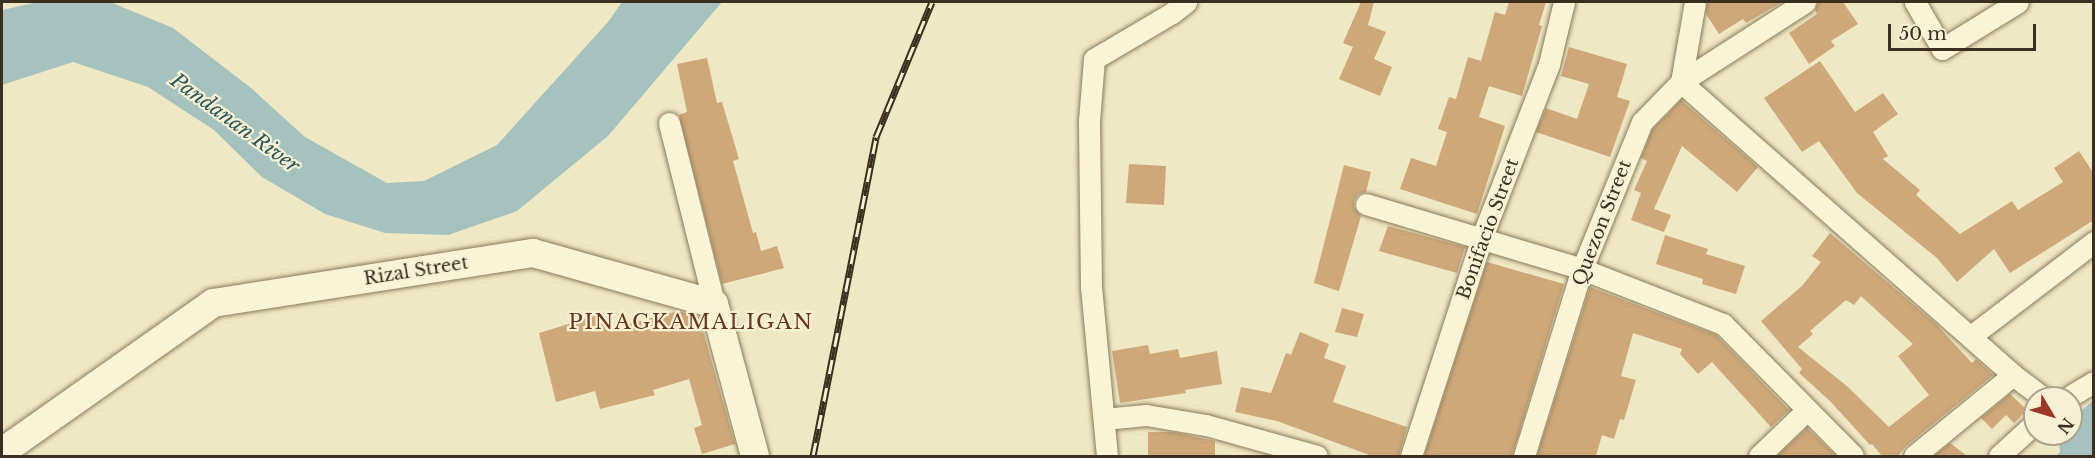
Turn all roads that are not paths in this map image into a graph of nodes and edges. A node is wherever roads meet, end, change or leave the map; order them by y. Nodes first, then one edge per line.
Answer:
1 (1186, 2) edge
2 (1564, 2) edge
3 (1695, 2) edge
4 (1805, 2) edge
5 (1915, 2) edge
6 (2018, 2) edge
7 (1681, 81) junction
8 (669, 123) dead end
9 (1366, 204) dead end
10 (1482, 237) junction
11 (2094, 242) edge
12 (1582, 269) junction
13 (714, 304) junction
14 (1971, 336) junction
15 (2013, 375) junction
16 (2028, 386) edge
17 (1806, 411) junction
18 (1104, 419) junction
19 (2023, 434) edge
20 (2, 452) edge
21 (755, 456) edge
22 (1107, 456) edge
23 (1317, 456) edge
24 (1411, 456) edge
25 (1524, 456) edge
26 (1759, 456) edge
27 (1853, 456) edge
28 (1914, 456) edge
29 (1999, 456) edge

1 - 18 street
2 - 10 street, Bonifacio Street
3 - 7 street
4 - 7 street, Quezon Street
5 - 6 street
7 - 12 street, Quezon Street
7 - 14 street
8 - 13 street
9 - 10 street
10 - 12 street
10 - 24 street, Bonifacio Street
11 - 14 street
12 - 17 street
12 - 25 street, Quezon Street
13 - 20 street, Rizal Street
13 - 21 street
14 - 15 street
15 - 16 street
15 - 28 street
17 - 26 street
17 - 27 street
18 - 22 street
18 - 23 street
19 - 29 street

